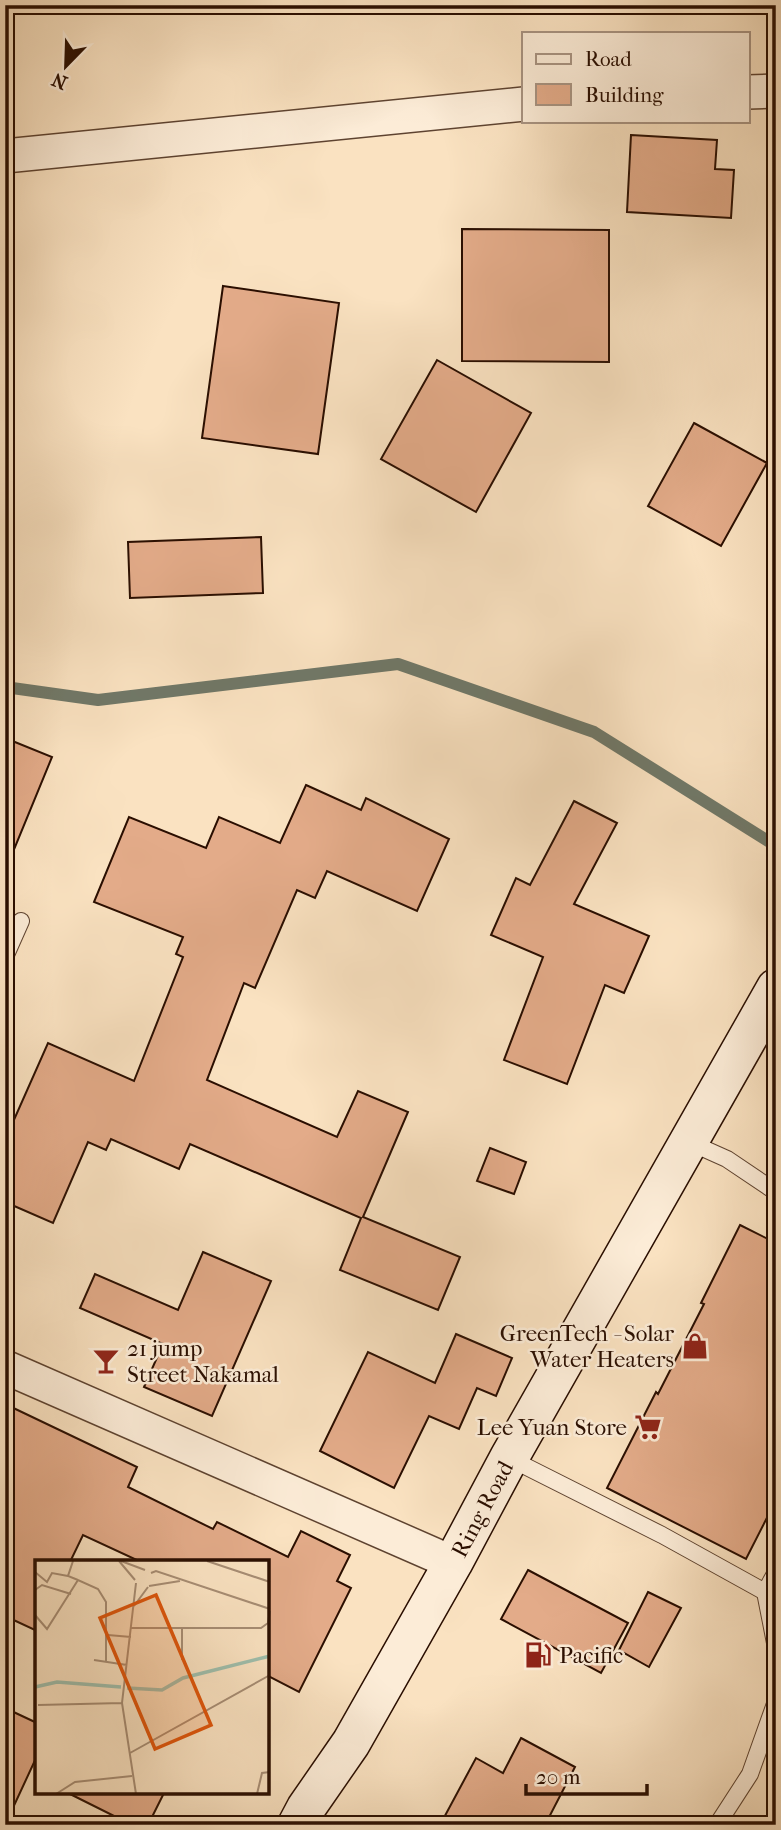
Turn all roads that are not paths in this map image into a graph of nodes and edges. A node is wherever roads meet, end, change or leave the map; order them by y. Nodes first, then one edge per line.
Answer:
1 (776, 91) edge
2 (750, 92) edge
3 (522, 104) edge
4 (5, 156) edge
5 (21, 920) dead end
6 (5, 957) edge
7 (776, 988) edge
8 (688, 1142) junction
9 (776, 1192) edge
10 (5, 1367) edge
11 (509, 1458) junction
12 (453, 1563) junction
13 (776, 1572) edge
14 (765, 1592) junction
15 (776, 1648) edge
16 (776, 1701) edge
17 (294, 1819) edge
18 (718, 1825) edge

1 - 2 street
3 - 4 street
5 - 6 lane
7 - 8 main road, Ring Road
8 - 9 lane
8 - 11 main road, Ring Road
10 - 12 street
11 - 12 main road, Ring Road
11 - 14 lane
12 - 17 main road, Ring Road
13 - 14 lane
14 - 15 lane
16 - 18 lane

